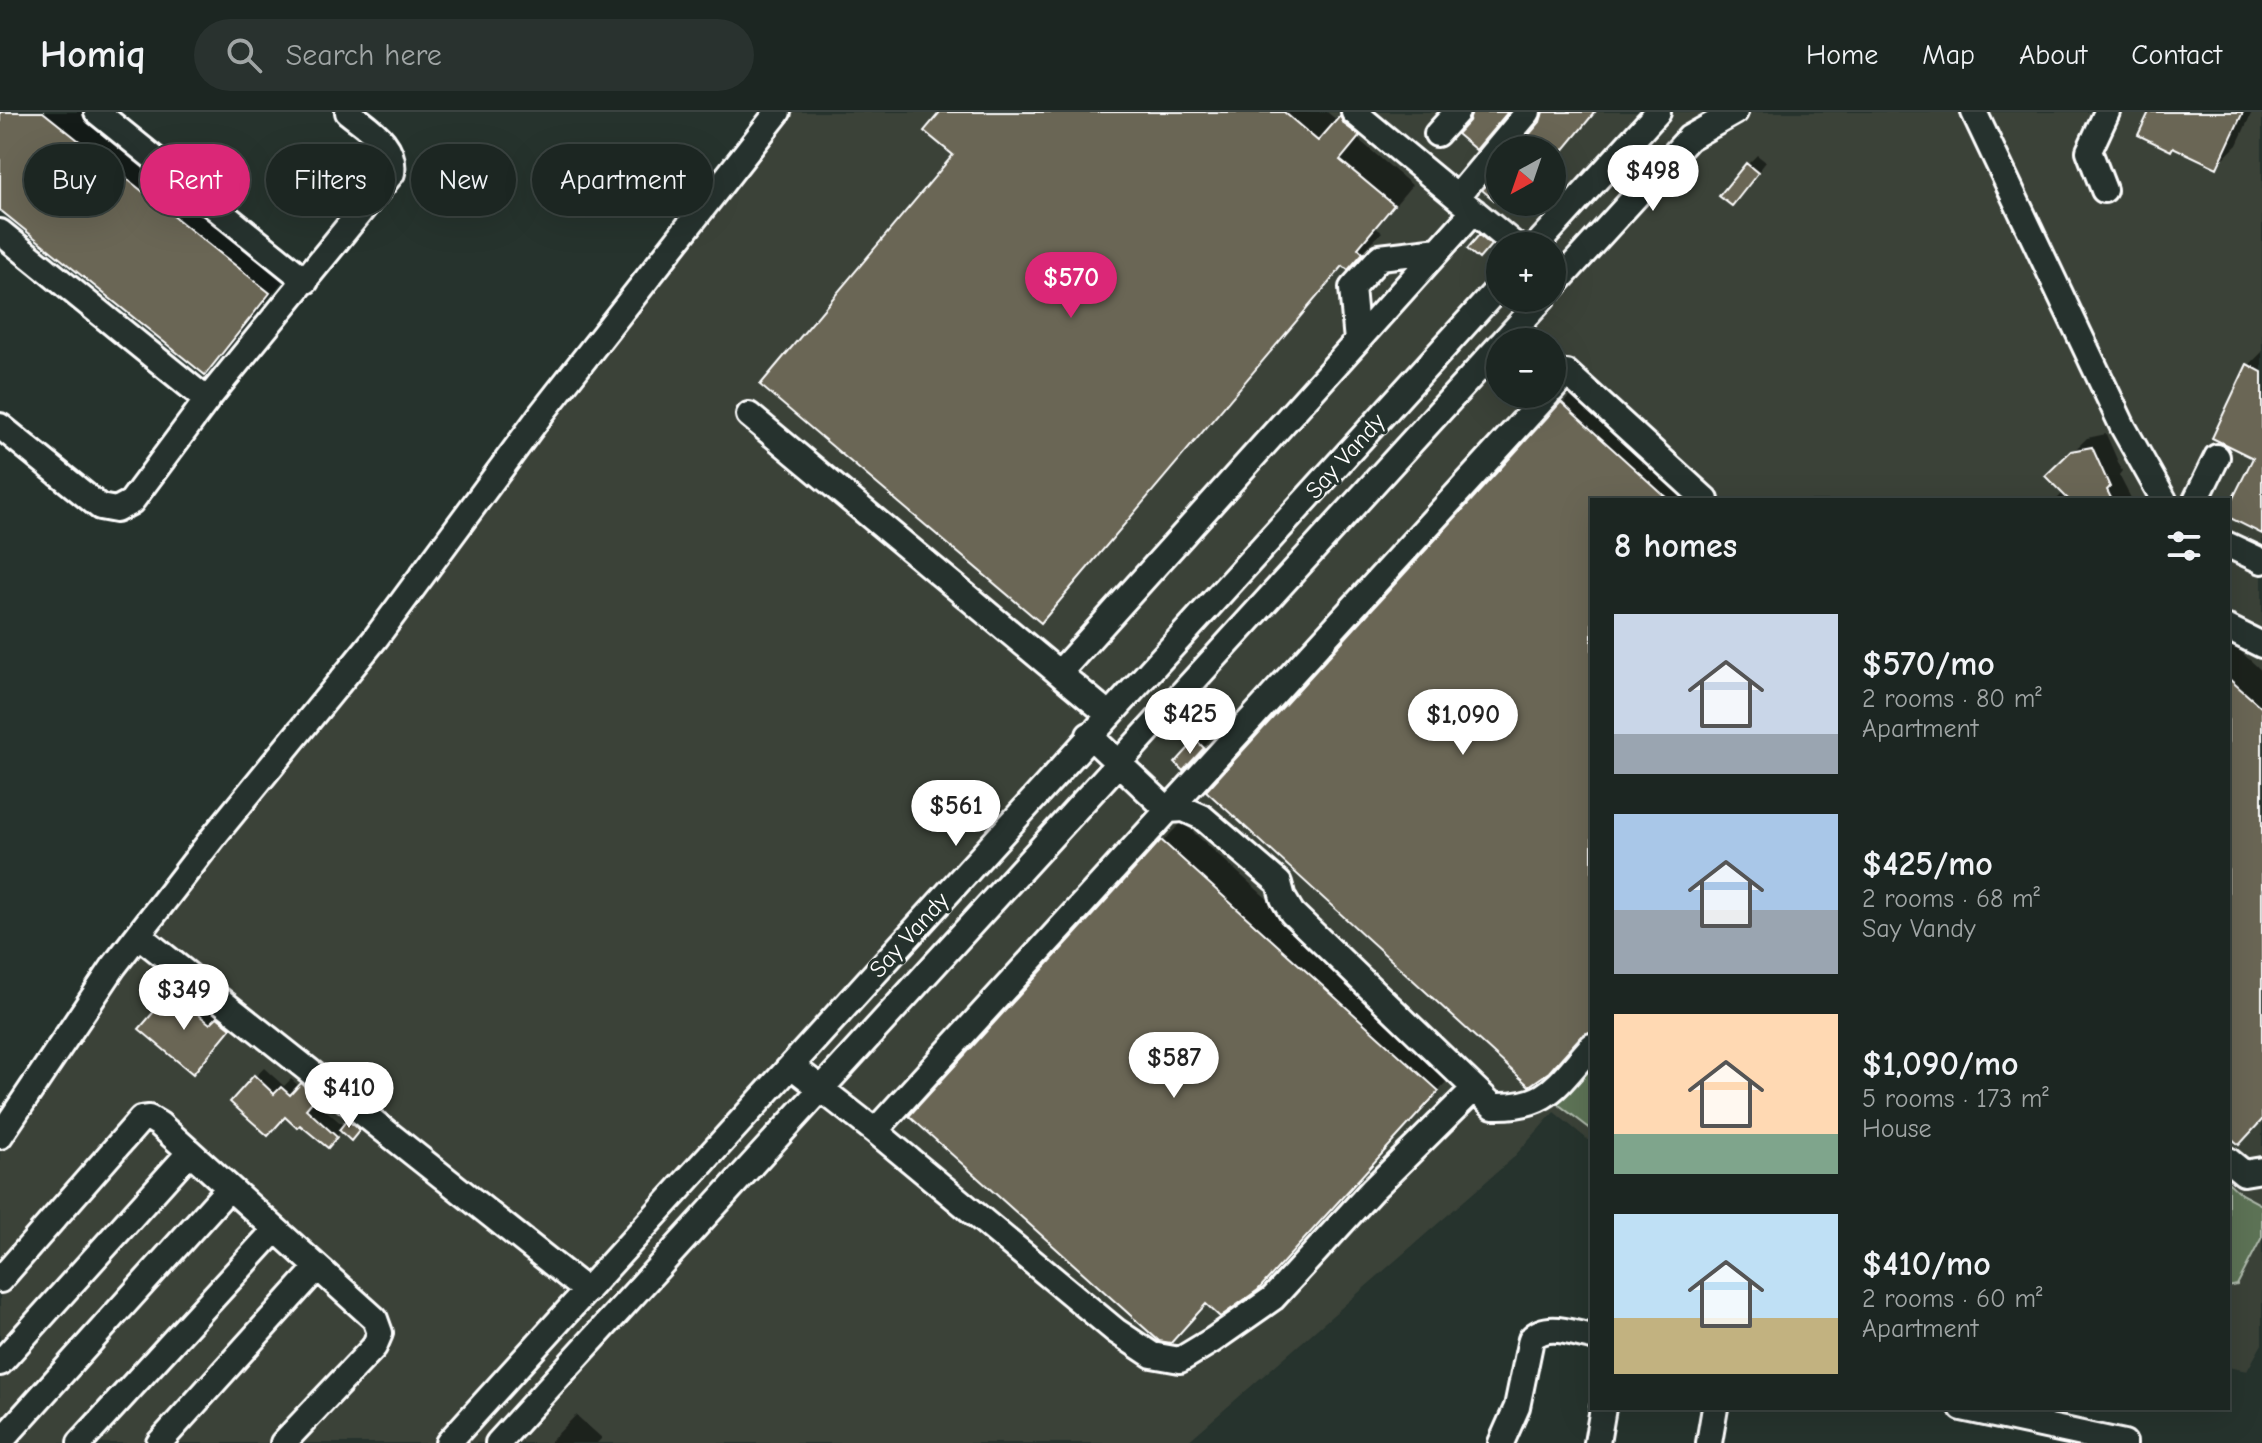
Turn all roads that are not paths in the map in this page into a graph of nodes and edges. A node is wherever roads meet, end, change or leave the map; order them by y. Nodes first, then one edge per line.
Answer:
1 (97, 112) edge
2 (348, 112) edge
3 (778, 112) edge
4 (1354, 112) edge
5 (1457, 112) edge
6 (1528, 112) edge
7 (1658, 112) edge
8 (1735, 112) edge
9 (1974, 112) edge
10 (2107, 112) edge
11 (1437, 134) dead end
12 (2104, 190) dead end
13 (1465, 204) junction
14 (0, 232) edge
15 (1499, 232) edge
16 (1549, 232) edge
17 (1439, 250) junction
18 (1566, 270) edge
19 (306, 281) junction
20 (1486, 301) edge
21 (1357, 341) junction
22 (1486, 368) edge
23 (1566, 388) edge
24 (207, 400) junction
25 (1529, 408) edge
26 (749, 415) dead end
27 (0, 426) edge
28 (2217, 457) dead end
29 (1704, 498) edge
30 (2163, 498) edge
31 (2197, 498) edge
32 (2230, 546) edge
33 (2262, 561) edge
34 (2230, 629) edge
35 (2262, 645) edge
36 (1059, 673) junction
37 (1108, 714) junction
38 (1089, 735) junction
39 (1119, 763) junction
40 (1168, 810) junction
41 (138, 935) junction
42 (1590, 1048) edge
43 (792, 1066) junction
44 (1474, 1089) junction
45 (820, 1090) junction
46 (875, 1131) junction
47 (0, 1136) edge
48 (190, 1152) junction
49 (2230, 1162) edge
50 (2262, 1170) edge
51 (229, 1188) junction
52 (275, 1230) junction
53 (317, 1268) junction
54 (0, 1280) edge
55 (587, 1291) junction
56 (1590, 1337) edge
57 (0, 1363) edge
58 (1603, 1410) edge
59 (1715, 1410) edge
60 (1971, 1410) edge
61 (0, 1442) edge
62 (80, 1443) edge
63 (159, 1443) edge
64 (283, 1443) edge
65 (448, 1443) edge
66 (498, 1443) edge
67 (1501, 1443) edge
68 (1597, 1443) edge
69 (1709, 1443) edge
70 (2124, 1443) edge

1 - 19 street
2 - 19 street
3 - 41 street
4 - 13 street
5 - 11 street
6 - 13 street
7 - 16 street
8 - 18 street, Say Vandy
9 - 30 street
10 - 12 street
13 - 15 street
13 - 17 street
14 - 24 street
17 - 21 street
17 - 21 street
19 - 24 street
20 - 37 street, Say Vandy
21 - 36 street
22 - 39 street, Say Vandy
23 - 29 street
24 - 27 street
25 - 40 street
26 - 36 street
28 - 31 street
32 - 33 street
34 - 35 street
36 - 37 street
37 - 38 street, Say Vandy
38 - 39 street
38 - 43 street, Say Vandy
39 - 40 street
39 - 45 street, Say Vandy
40 - 44 street
40 - 46 street
41 - 47 street
41 - 55 street
42 - 44 street
43 - 45 street
43 - 55 street, Say Vandy
44 - 46 street
45 - 46 street
45 - 66 street, Say Vandy
48 - 51 street
48 - 54 street
48 - 57 street
49 - 50 street
51 - 52 street
51 - 61 street
52 - 53 street
52 - 62 street
53 - 63 street
53 - 64 street
55 - 65 street, Say Vandy
56 - 67 street
58 - 68 street
59 - 69 street
60 - 70 street

